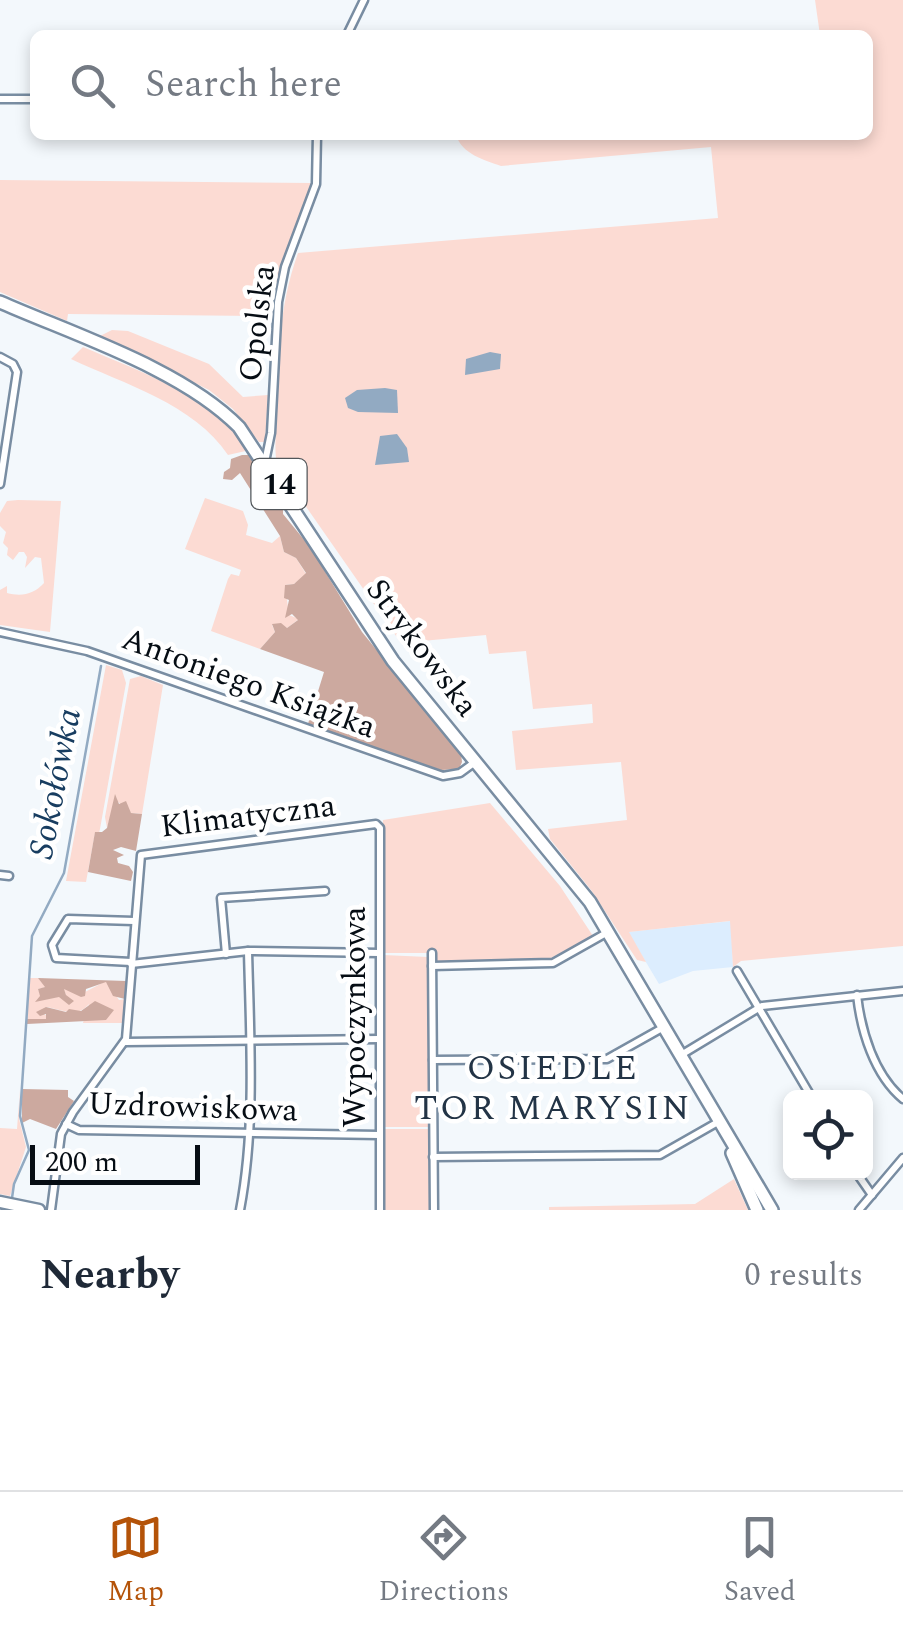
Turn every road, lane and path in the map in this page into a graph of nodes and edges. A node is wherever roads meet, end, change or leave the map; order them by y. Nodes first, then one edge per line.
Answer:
1 (364, 0) edge
2 (349, 30) edge
3 (0, 99) edge
4 (30, 99) edge
5 (317, 140) edge
6 (0, 302) edge
7 (0, 357) edge
8 (264, 462) junction
9 (0, 484) edge
10 (0, 632) edge
11 (476, 762) junction
12 (378, 825) joint
13 (0, 875) edge
14 (10, 876) dead end
15 (325, 892) dead end
16 (134, 921) junction
17 (609, 931) junction
18 (248, 952) junction
19 (379, 952) junction
20 (432, 953) dead end
21 (226, 954) junction
22 (131, 963) junction
23 (432, 966) junction
24 (737, 971) dead end
25 (903, 991) edge
26 (857, 996) junction
27 (758, 1007) junction
28 (665, 1026) junction
29 (250, 1040) junction
30 (379, 1040) junction
31 (125, 1042) junction
32 (682, 1055) junction
33 (433, 1060) junction
34 (807, 1090) edge
35 (903, 1099) edge
36 (720, 1121) junction
37 (66, 1124) junction
38 (247, 1133) junction
39 (379, 1136) junction
40 (434, 1157) junction
41 (903, 1158) edge
42 (862, 1180) edge
43 (872, 1195) junction
44 (0, 1202) edge
45 (39, 1210) edge
46 (51, 1210) edge
47 (240, 1210) edge
48 (380, 1210) edge
49 (434, 1210) edge
50 (757, 1210) edge
51 (772, 1210) edge
52 (859, 1210) edge

1 - 2 street
3 - 4 street
5 - 8 street, Opolska
6 - 8 main road, Strykowska / 14
7 - 9 street
8 - 11 main road, Strykowska / 14
10 - 11 street, Antoniego Książka
11 - 17 main road, Strykowska / 14
12 - 16 street, Klimatyczna
12 - 19 street, Wypoczynkowa
13 - 14 street
15 - 21 street
16 - 22 street, Klimatyczna
16 - 22 street
17 - 23 street
17 - 28 main road, Strykowska / 14
18 - 19 street
18 - 21 street
18 - 29 street
19 - 30 street, Wypoczynkowa
20 - 23 street
21 - 22 street
22 - 31 street, Klimatyczna
23 - 33 street
24 - 27 street
25 - 26 street
26 - 27 street
26 - 35 street
27 - 32 street
27 - 34 street
28 - 32 main road, Strykowska / 14
28 - 33 street
29 - 30 street
29 - 31 street
29 - 38 street
30 - 39 street, Wypoczynkowa
31 - 37 street
32 - 36 main road, Strykowska / 14
33 - 40 street
36 - 40 street
36 - 50 main road, Strykowska / 14
36 - 51 main road, Strykowska / 14
37 - 38 street, Uzdrowiskowa
37 - 46 street
38 - 39 street, Uzdrowiskowa
38 - 47 street
39 - 48 street, Wypoczynkowa
40 - 49 street
41 - 43 street
42 - 43 street
43 - 52 street
44 - 45 street

